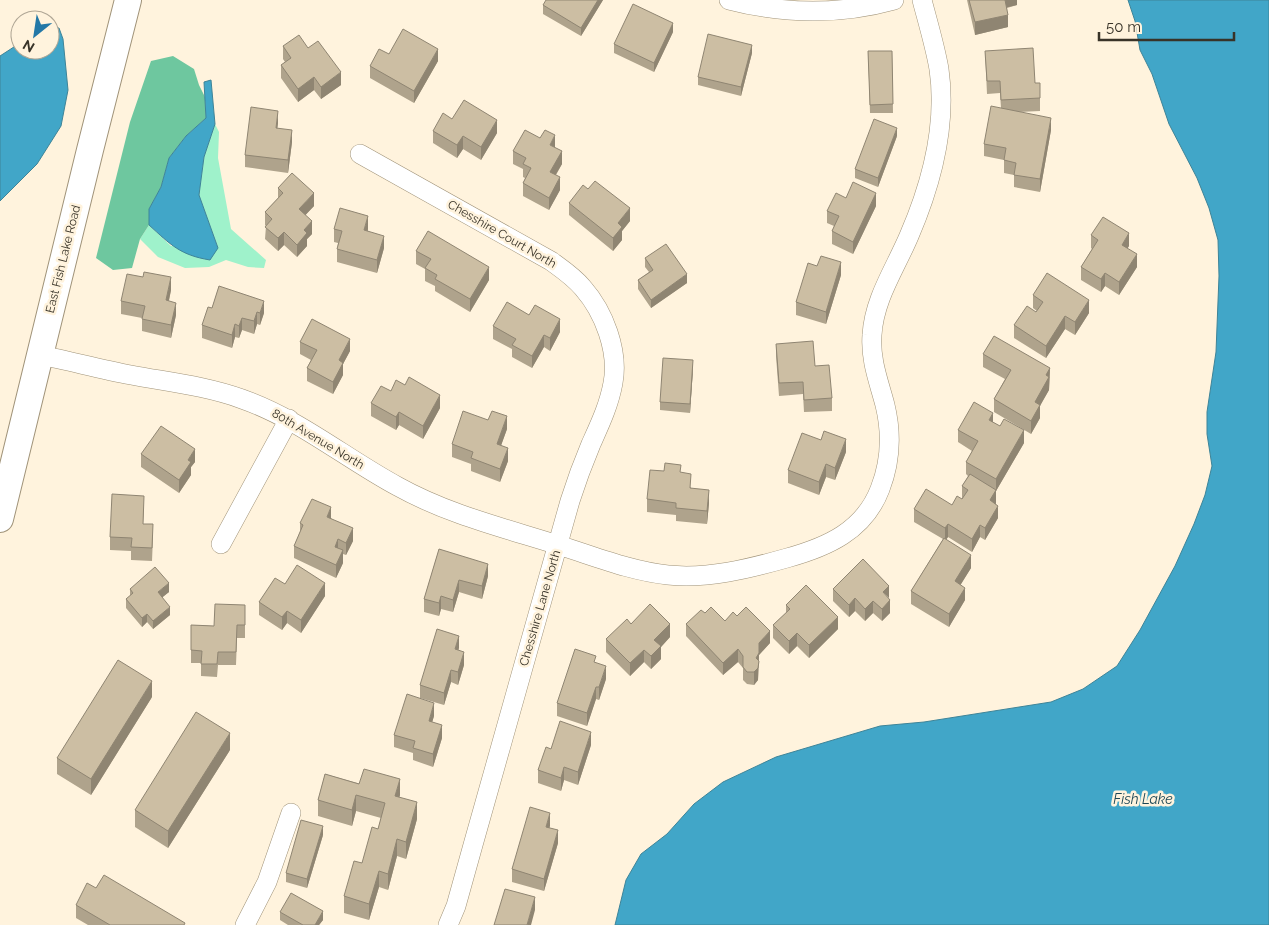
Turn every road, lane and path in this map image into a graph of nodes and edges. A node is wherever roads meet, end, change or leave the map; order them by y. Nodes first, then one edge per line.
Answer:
1 (128, 0) edge
2 (729, 0) edge
3 (894, 0) edge
4 (922, 0) edge
5 (360, 154) dead end
6 (40, 355) junction
7 (288, 419) junction
8 (0, 519) edge
9 (221, 544) dead end
10 (557, 545) junction
11 (291, 813) dead end
12 (245, 925) edge
13 (448, 925) edge

1 - 6 street, East Fish Lake Road
2 - 3 street
4 - 10 street, Chesshire Lane North
5 - 10 street, Chesshire Court North
6 - 7 street, 80th Avenue North
6 - 8 street, East Fish Lake Road
7 - 9 street
7 - 10 street, 80th Avenue North
10 - 13 street, Chesshire Lane North
11 - 12 street

